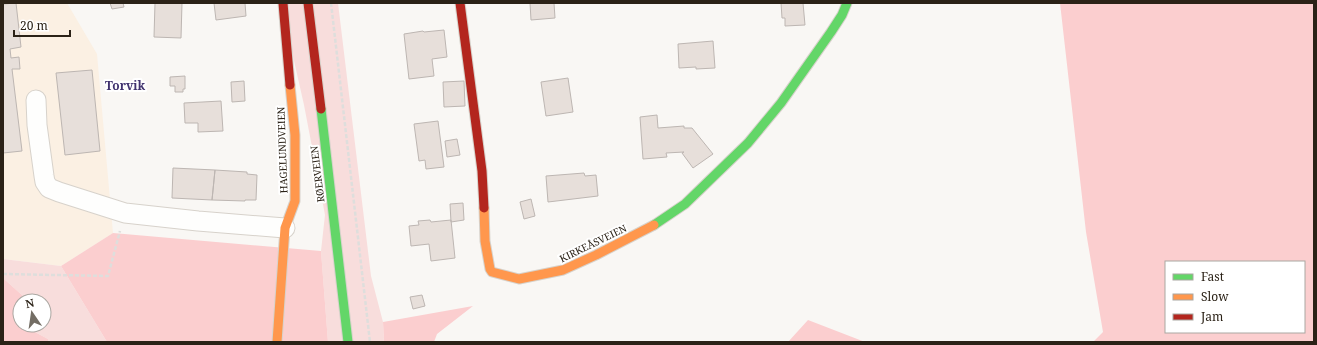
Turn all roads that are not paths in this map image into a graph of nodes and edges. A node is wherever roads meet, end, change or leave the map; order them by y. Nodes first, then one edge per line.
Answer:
1 (283, 3) edge
2 (308, 3) edge
3 (460, 3) edge
4 (847, 3) edge
5 (36, 100) dead end
6 (285, 228) junction
7 (277, 342) edge
8 (348, 342) edge

1 - 6 street, HAGELUNDVEIEN
2 - 8 street, RØERVEIEN
3 - 4 street, KIRKEÅSVEIEN
5 - 6 street
6 - 7 street, HAGELUNDVEIEN

